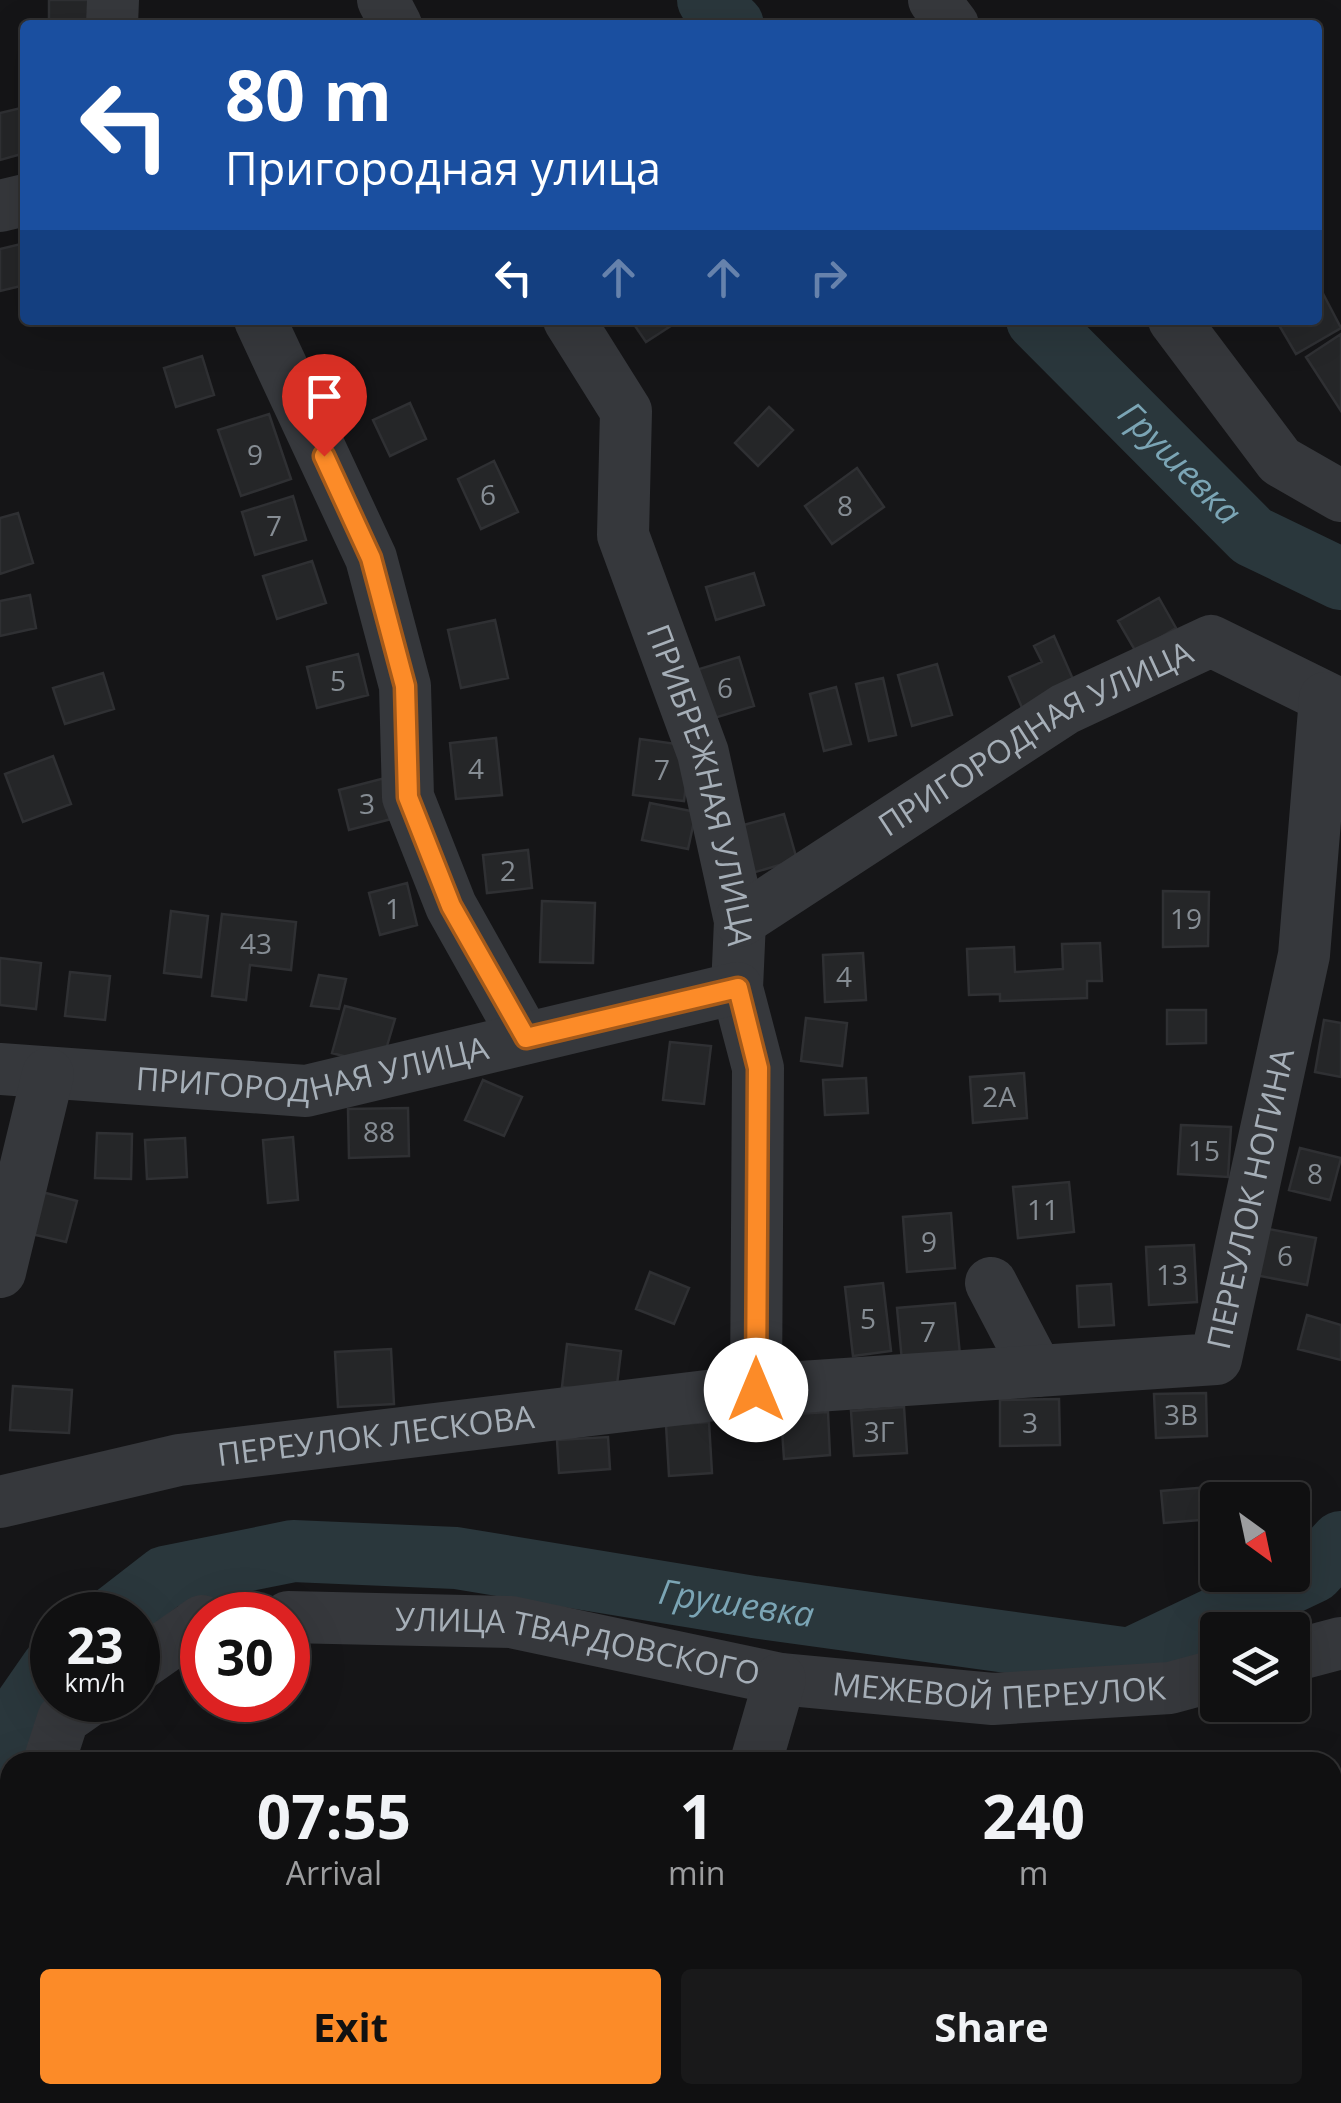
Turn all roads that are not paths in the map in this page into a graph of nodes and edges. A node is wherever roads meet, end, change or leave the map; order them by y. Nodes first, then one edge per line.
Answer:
1 (934, 0) edge
2 (949, 20) edge
3 (262, 325) edge
4 (572, 325) edge
5 (1178, 325) edge
6 (1341, 496) edge
7 (1333, 702) edge
8 (740, 921) junction
9 (738, 988) junction
10 (526, 1038) junction
11 (24, 1072) edge
12 (0, 1272) edge
13 (991, 1283) dead end
14 (1038, 1371) junction
15 (756, 1390) junction
16 (0, 1502) edge
17 (310, 1617) edge
18 (1341, 1643) edge
19 (1310, 1651) edge
20 (780, 1680) junction
21 (1200, 1680) edge
22 (62, 1722) edge
23 (52, 1752) edge
24 (759, 1752) edge

1 - 2 street
3 - 10 street
4 - 8 street, ПРИБРЕЖНАЯ УЛИЦА
5 - 6 street
7 - 8 street, ПРИГОРОДНАЯ УЛИЦА
7 - 14 street, ПЕРЕУЛОК НОГИНА
8 - 9 street, ПРИБРЕЖНАЯ УЛИЦА
9 - 10 street, ПРИГОРОДНАЯ УЛИЦА
9 - 15 street, ПРИБРЕЖНАЯ УЛИЦА
10 - 11 street, ПРИГОРОДНАЯ УЛИЦА
11 - 12 street
13 - 14 street
14 - 15 street, ПЕРЕУЛОК НОГИНА
15 - 16 street, ПЕРЕУЛОК ЛЕСКОВА
17 - 20 street, УЛИЦА ТВАРДОВСКОГО
18 - 19 street
20 - 21 street, МЕЖЕВОЙ ПЕРЕУЛОК
20 - 24 street, УЛИЦА ТВАРДОВСКОГО
22 - 23 street

